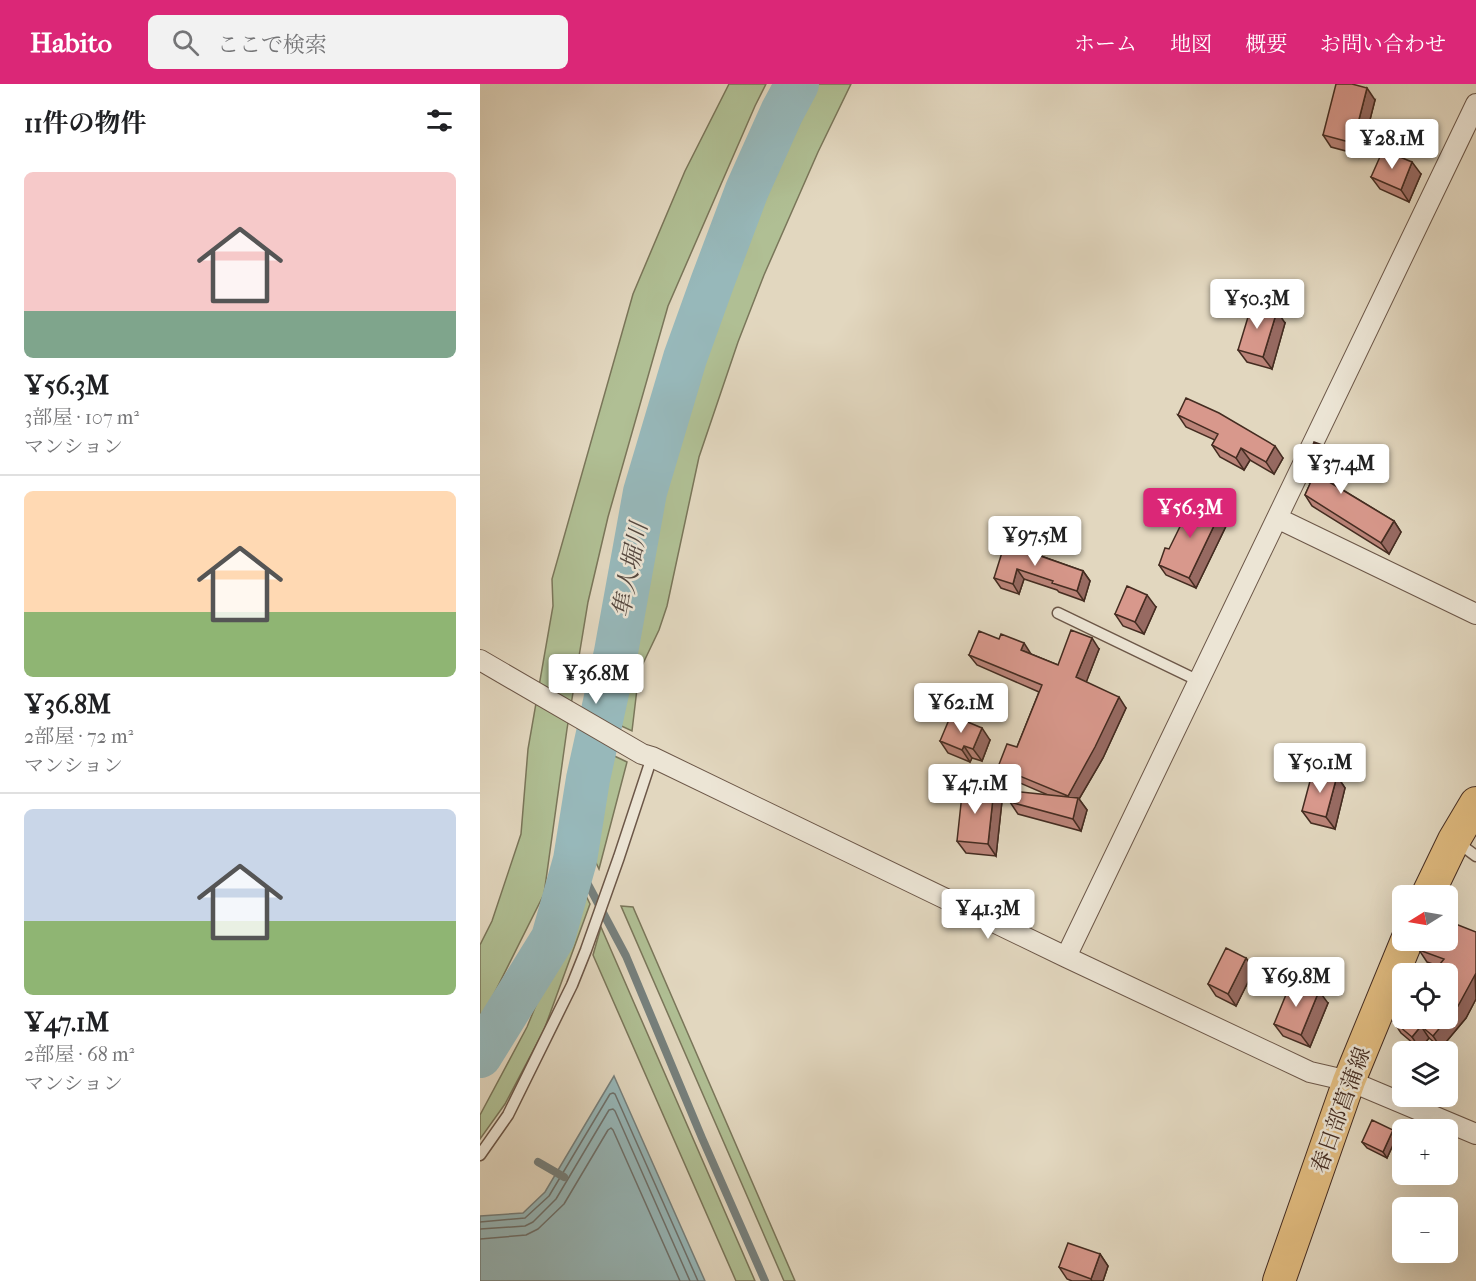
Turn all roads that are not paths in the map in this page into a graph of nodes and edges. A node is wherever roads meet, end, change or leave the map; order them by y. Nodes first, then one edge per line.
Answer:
1 (1476, 104) edge
2 (1277, 518) junction
3 (1058, 613) dead end
4 (1476, 614) edge
5 (480, 660) edge
6 (1198, 681) junction
7 (647, 755) junction
8 (1476, 802) edge
9 (1465, 848) edge
10 (1436, 885) edge
11 (1402, 951) edge
12 (1066, 957) junction
13 (1349, 1081) junction
14 (1476, 1134) edge
15 (480, 1155) edge
16 (1279, 1281) edge

1 - 2 street
2 - 4 street
2 - 6 street
3 - 6 lane
5 - 7 street
6 - 12 street
7 - 12 street
7 - 15 lane
8 - 9 main road
9 - 10 main road
11 - 13 main road, 春日部菖蒲線
12 - 13 street
13 - 14 street
13 - 16 main road, 春日部菖蒲線

